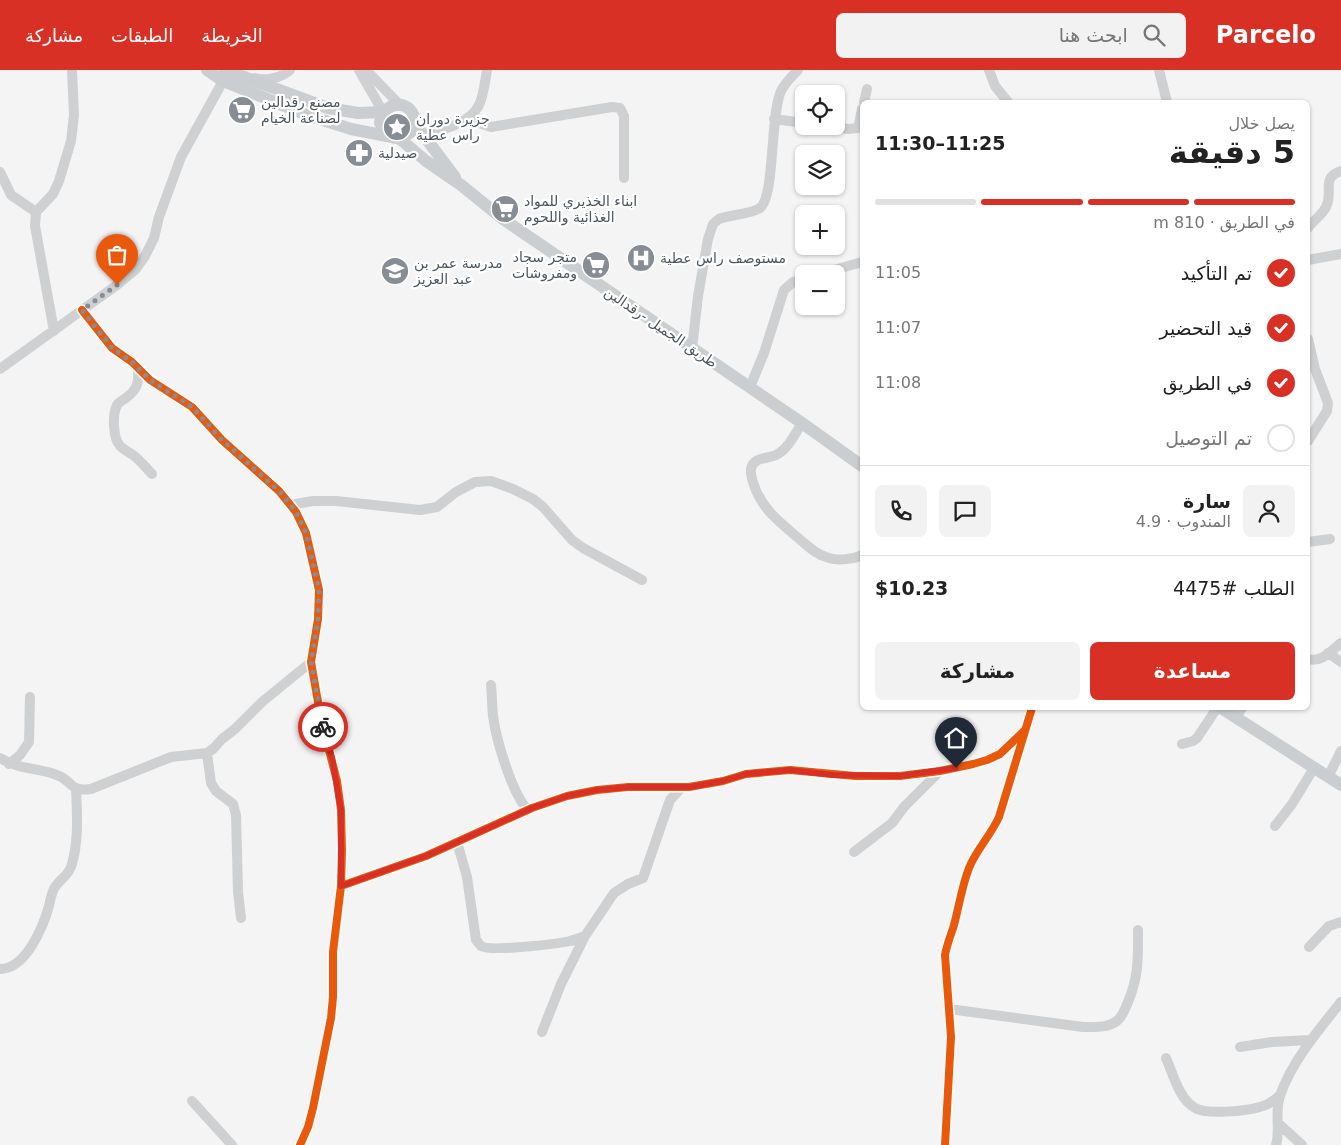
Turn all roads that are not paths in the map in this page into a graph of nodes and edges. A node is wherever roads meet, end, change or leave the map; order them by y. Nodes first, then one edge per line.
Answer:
1 (72, 70) edge
2 (207, 70) edge
3 (290, 70) edge
4 (359, 70) edge
5 (366, 70) edge
6 (488, 70) edge
7 (798, 70) edge
8 (989, 70) edge
9 (1159, 70) edge
10 (223, 73) edge
11 (866, 88) dead end
12 (864, 100) edge
13 (1006, 100) edge
14 (1166, 100) edge
15 (398, 104) junction
16 (383, 112) junction
17 (472, 114) junction
18 (860, 118) edge
19 (774, 119) junction
20 (795, 122) edge
21 (415, 124) junction
22 (845, 129) edge
23 (424, 135) junction
24 (387, 136) junction
25 (400, 139) junction
26 (1341, 171) edge
27 (0, 172) edge
28 (624, 178) dead end
29 (461, 185) junction
30 (36, 212) junction
31 (1310, 226) edge
32 (1341, 254) edge
33 (1310, 260) edge
34 (860, 263) edge
35 (845, 267) edge
36 (795, 281) edge
37 (82, 310) junction
38 (54, 331) junction
39 (1310, 348) edge
40 (692, 349) junction
41 (138, 368) junction
42 (0, 369) edge
43 (750, 387) junction
44 (802, 423) junction
45 (1310, 438) edge
46 (860, 465) edge
47 (152, 474) dead end
48 (290, 505) junction
49 (1330, 539) dead end
50 (1310, 542) edge
51 (860, 556) edge
52 (642, 580) dead end
53 (1341, 643) edge
54 (1328, 653) junction
55 (1310, 659) edge
56 (311, 662) junction
57 (1341, 662) edge
58 (491, 685) dead end
59 (30, 697) dead end
60 (1031, 710) edge
61 (1218, 710) edge
62 (1239, 712) edge
63 (1024, 730) junction
64 (1182, 744) dead end
65 (1341, 751) edge
66 (206, 753) junction
67 (1000, 754) junction
68 (0, 758) edge
69 (1016, 763) junction
70 (9, 764) junction
71 (1314, 768) junction
72 (940, 771) junction
73 (1328, 777) junction
74 (1341, 785) edge
75 (76, 788) junction
76 (682, 788) junction
77 (528, 810) junction
78 (1275, 826) dead end
79 (456, 842) junction
80 (854, 852) dead end
81 (341, 886) junction
82 (241, 918) dead end
83 (1341, 922) edge
84 (1138, 930) dead end
85 (585, 936) junction
86 (1309, 947) dead end
87 (0, 969) edge
88 (1341, 1002) edge
89 (949, 1009) junction
90 (542, 1032) dead end
91 (1310, 1040) junction
92 (1240, 1047) dead end
93 (1166, 1058) dead end
94 (1280, 1095) junction
95 (192, 1101) dead end
96 (1279, 1124) junction
97 (232, 1145) edge
98 (300, 1145) edge
99 (945, 1145) edge
100 (1276, 1145) edge
101 (1302, 1145) edge

1 - 30 street
2 - 10 main road
3 - 10 street
4 - 16 street
5 - 15 street
6 - 17 street
7 - 19 street
8 - 13 street
9 - 14 street
10 - 16 main road
10 - 24 main road
10 - 37 street
11 - 12 street
15 - 16 main road
15 - 21 main road
16 - 24 main road
17 - 23 street
17 - 28 street
18 - 22 street
19 - 20 street
19 - 40 street
21 - 23 main road
21 - 25 main road
23 - 29 main road
24 - 25 main road
25 - 29 main road
26 - 31 street
27 - 30 street
29 - 40 main road, طريق الجميل -رقدالين
30 - 38 street
32 - 33 street
34 - 35 street
36 - 43 street
37 - 38 street
37 - 41 street
38 - 42 street
39 - 45 street
40 - 43 main road, طريق الجميل -رقدالين
41 - 47 street
41 - 48 street
43 - 44 main road, طريق الجميل -رقدالين
44 - 46 main road, طريق الجميل -رقدالين
44 - 51 street
48 - 52 street
48 - 56 street
49 - 50 street
53 - 54 street
54 - 55 street
54 - 57 street
56 - 66 street
56 - 81 street
58 - 77 street
59 - 70 street
60 - 63 street
61 - 64 street
62 - 71 main road
63 - 67 street
63 - 69 street
65 - 73 street
66 - 75 street
66 - 82 street
67 - 69 street
67 - 72 street
68 - 70 street
69 - 89 street
70 - 75 street
71 - 73 main road
71 - 78 street
72 - 76 street
72 - 80 street
73 - 74 main road
75 - 87 street
76 - 77 street
76 - 85 street
77 - 79 street
79 - 81 street
79 - 85 street
81 - 98 street
83 - 86 street
84 - 89 street
85 - 90 street
88 - 91 street
89 - 99 street
91 - 92 street
91 - 94 street
93 - 94 street
94 - 96 street
95 - 97 street
96 - 100 street
96 - 101 street

